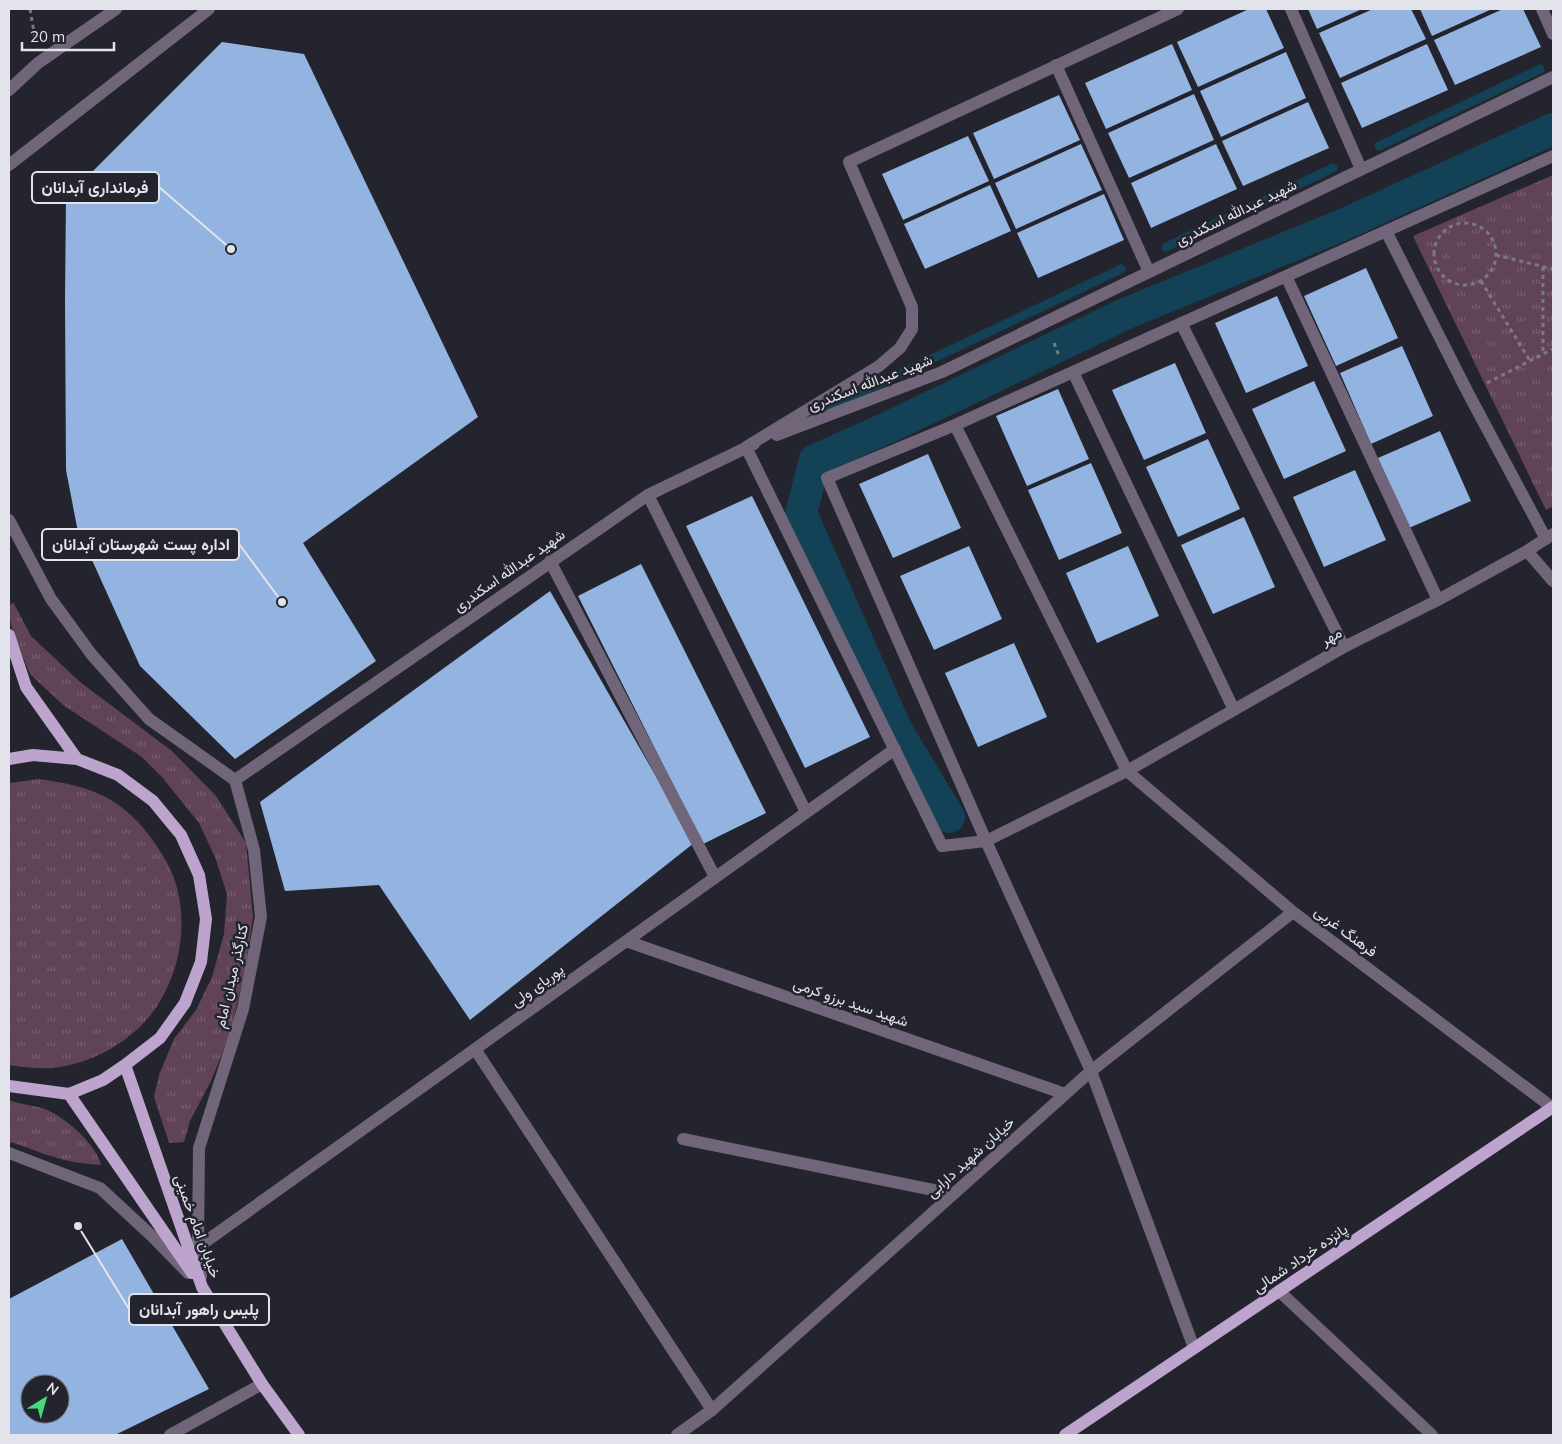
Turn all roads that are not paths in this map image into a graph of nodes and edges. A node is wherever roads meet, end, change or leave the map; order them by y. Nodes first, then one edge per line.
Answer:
1 (116, 9) edge
2 (209, 9) edge
3 (1178, 9) edge
4 (1291, 9) edge
5 (1542, 9) edge
6 (1553, 34) edge
7 (1056, 65) junction
8 (1553, 77) edge
9 (9, 90) edge
10 (1553, 156) edge
11 (9, 165) edge
12 (1361, 169) junction
13 (1386, 231) junction
14 (1149, 272) junction
15 (1286, 276) junction
16 (1181, 323) junction
17 (1070, 373) junction
18 (955, 425) junction
19 (746, 447) junction
20 (648, 495) junction
21 (9, 520) edge
22 (1550, 537) edge
23 (1527, 551) junction
24 (550, 561) junction
25 (1553, 581) edge
26 (1438, 600) junction
27 (9, 635) edge
28 (1344, 647) junction
29 (1234, 710) junction
30 (895, 749) junction
31 (9, 758) edge
32 (77, 760) junction
33 (1127, 771) junction
34 (235, 780) junction
35 (806, 812) junction
36 (986, 841) junction
37 (716, 877) junction
38 (1293, 912) junction
39 (626, 941) junction
40 (475, 1049) junction
41 (125, 1065) junction
42 (1091, 1071) junction
43 (9, 1086) edge
44 (69, 1094) junction
45 (1065, 1094) junction
46 (1553, 1107) edge
47 (684, 1139) dead end
48 (9, 1153) edge
49 (953, 1194) junction
50 (198, 1247) junction
51 (202, 1287) junction
52 (1279, 1292) junction
53 (1194, 1348) junction
54 (262, 1384) junction
55 (712, 1410) junction
56 (170, 1435) edge
57 (299, 1435) edge
58 (677, 1435) edge
59 (1065, 1435) edge
60 (1432, 1435) edge

1 - 9 street
2 - 11 street
3 - 7 street
4 - 12 street
5 - 6 street
7 - 14 street
7 - 19 street
8 - 12 street, شهید عبدالله اسکندری
10 - 13 street
12 - 14 street, شهید عبدالله اسکندری
13 - 15 street
13 - 22 street
14 - 19 street, شهید عبدالله اسکندری
15 - 16 street
15 - 26 street
16 - 17 street
16 - 28 street
17 - 18 street
17 - 29 street
18 - 33 street
18 - 36 street
19 - 20 street, شهید عبدالله اسکندری
19 - 30 street
20 - 24 street, شهید عبدالله اسکندری
20 - 35 street
21 - 34 street
22 - 23 street, مهر
23 - 25 street
23 - 26 street, مهر
24 - 34 street, شهید عبدالله اسکندری
24 - 37 street
26 - 28 street, مهر
27 - 32 main road
28 - 29 street, مهر
29 - 33 street, مهر
30 - 35 street, پوریای ولی
30 - 36 street, مهر
31 - 32 main road
32 - 41 main road
33 - 36 street, مهر
33 - 38 street, فرهنگ غربی
34 - 50 street, کنارگذر میدان امام
35 - 37 street, پوریای ولی
36 - 42 street
37 - 39 street, پوریای ولی
38 - 42 street, خیابان شهید دارابی
38 - 46 street, فرهنگ غربی
39 - 40 street, پوریای ولی
39 - 45 street, شهید سید برزو کرمی
40 - 50 street, پوریای ولی
40 - 55 street
41 - 44 main road
41 - 51 main road, خیابان امام خمینی
42 - 45 street, خیابان شهید دارابی
42 - 53 street
43 - 44 main road
44 - 51 main road
45 - 49 street, خیابان شهید دارابی
46 - 52 main road, پانزده خرداد شمالی
47 - 49 street
48 - 51 street
49 - 55 street, خیابان شهید دارابی
50 - 51 street, کنارگذر میدان امام
51 - 54 main road, خیابان امام خمینی
52 - 53 main road, پانزده خرداد شمالی
52 - 60 street
53 - 59 main road, پانزده خرداد شمالی
54 - 56 street
54 - 57 main road, خیابان امام خمینی
55 - 58 street, خیابان شهید دارابی

